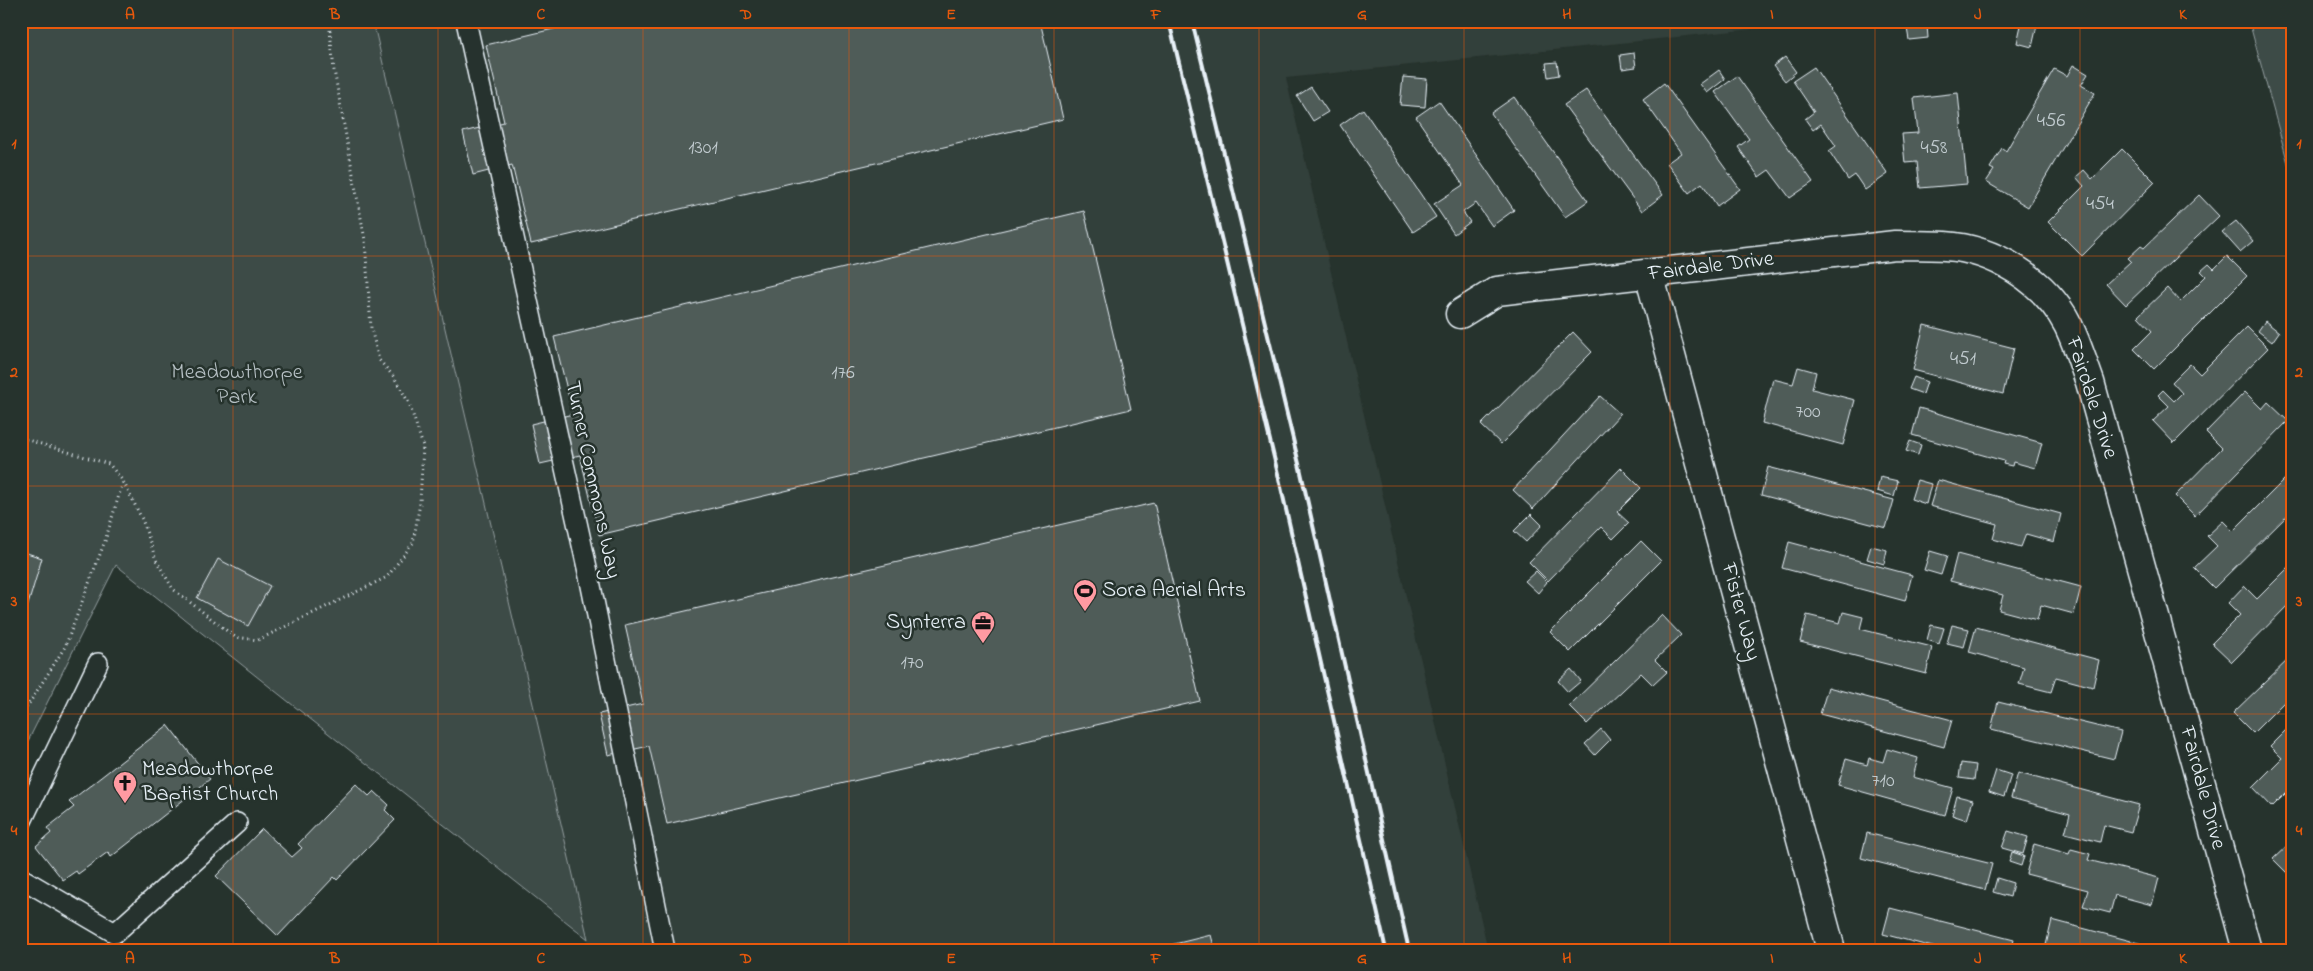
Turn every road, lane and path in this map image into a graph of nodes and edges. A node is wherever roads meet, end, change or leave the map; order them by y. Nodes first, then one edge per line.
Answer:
1 (328, 21) edge
2 (466, 21) edge
3 (1649, 274) junction
4 (1460, 314) dead end
5 (21, 438) edge
6 (123, 481) junction
7 (98, 663) dead end
8 (21, 716) edge
9 (21, 823) edge
10 (237, 823) dead end
11 (21, 878) edge
12 (665, 950) edge
13 (1832, 950) edge
14 (2246, 950) edge

1 - 6 path
2 - 12 lane, Turner Commons Way
3 - 4 street, Fairdale Drive
3 - 13 street, Fister Way
3 - 14 street, Fairdale Drive
5 - 6 path
6 - 8 path
7 - 9 lane
10 - 11 lane

